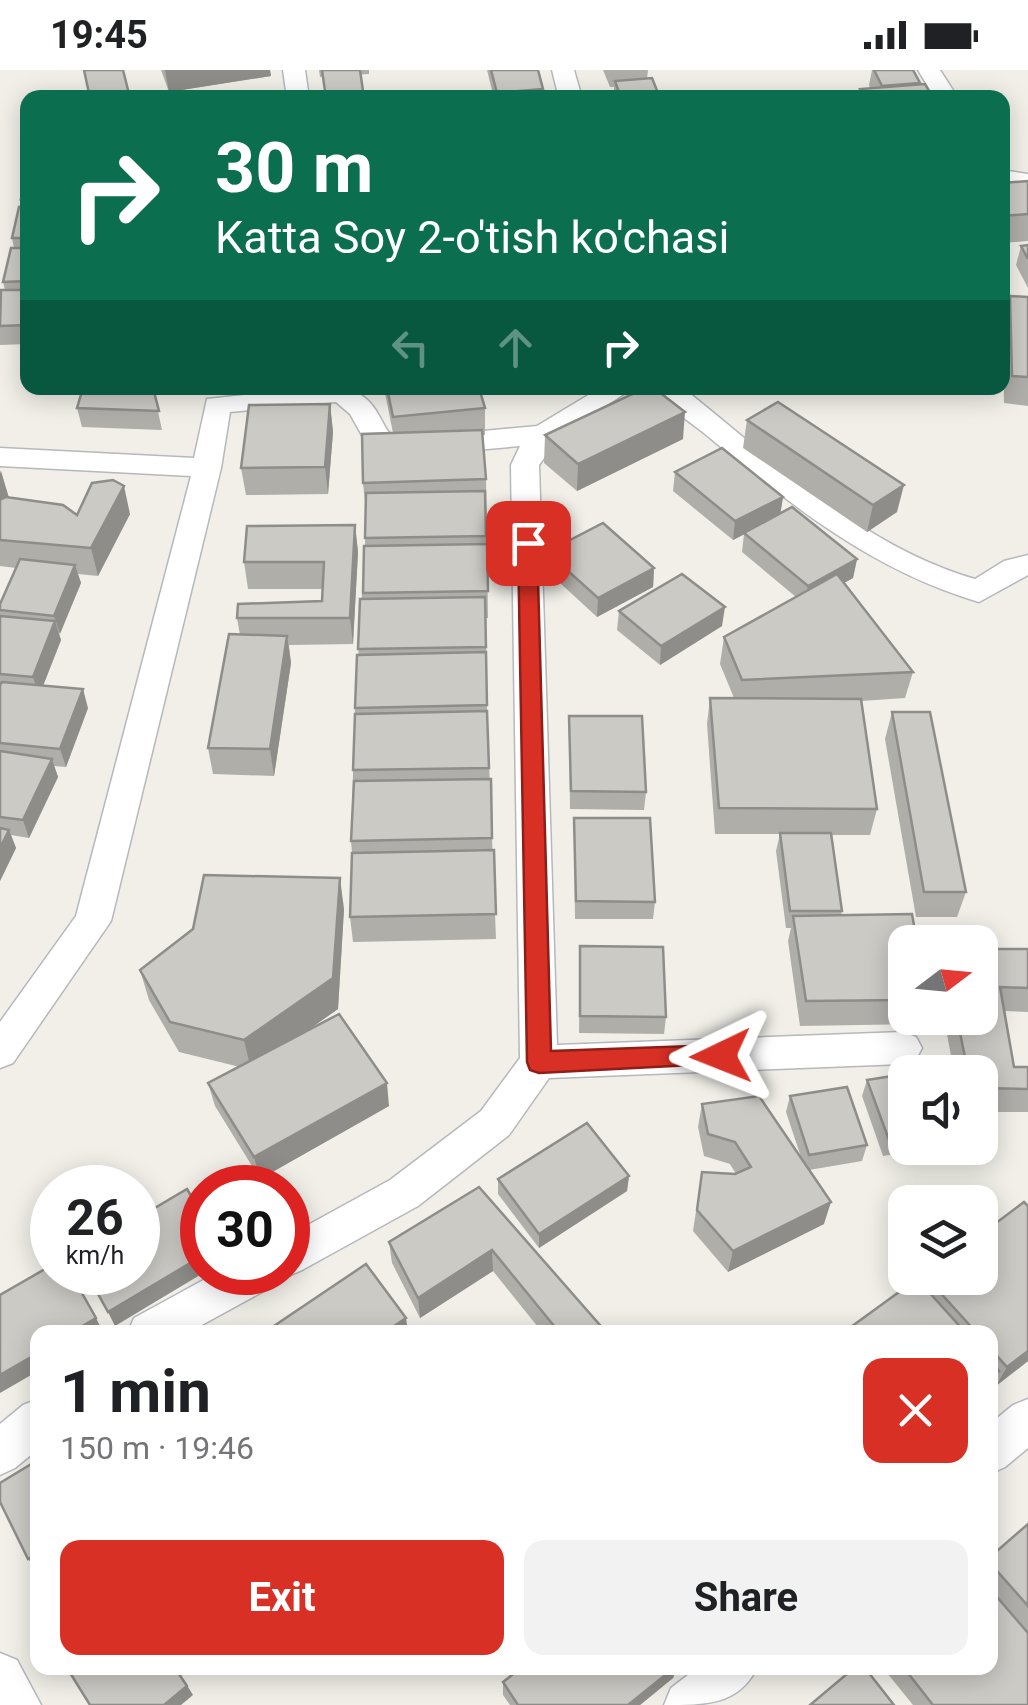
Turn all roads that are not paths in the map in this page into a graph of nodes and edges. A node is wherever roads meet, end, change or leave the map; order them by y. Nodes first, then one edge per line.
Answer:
1 (199, 395) edge
2 (330, 395) edge
3 (343, 395) edge
4 (608, 395) edge
5 (675, 395) edge
6 (217, 405) junction
7 (542, 435) junction
8 (0, 458) edge
9 (206, 468) junction
10 (1028, 565) edge
11 (903, 1048) dead end
12 (0, 1052) edge
13 (539, 1062) junction
14 (310, 1245) edge
15 (217, 1295) edge
16 (162, 1325) edge
17 (1028, 1420) edge
18 (30, 1427) edge
19 (998, 1445) edge
20 (0, 1453) edge
21 (724, 1675) edge
22 (0, 1677) edge
23 (17, 1705) edge
24 (688, 1705) edge

1 - 6 street
2 - 6 street
3 - 7 street
4 - 7 street
5 - 10 street
6 - 9 street
7 - 13 street
8 - 9 street
9 - 12 street
11 - 13 street
13 - 14 street
15 - 16 street
17 - 19 street
18 - 20 street
21 - 24 street
22 - 23 street

